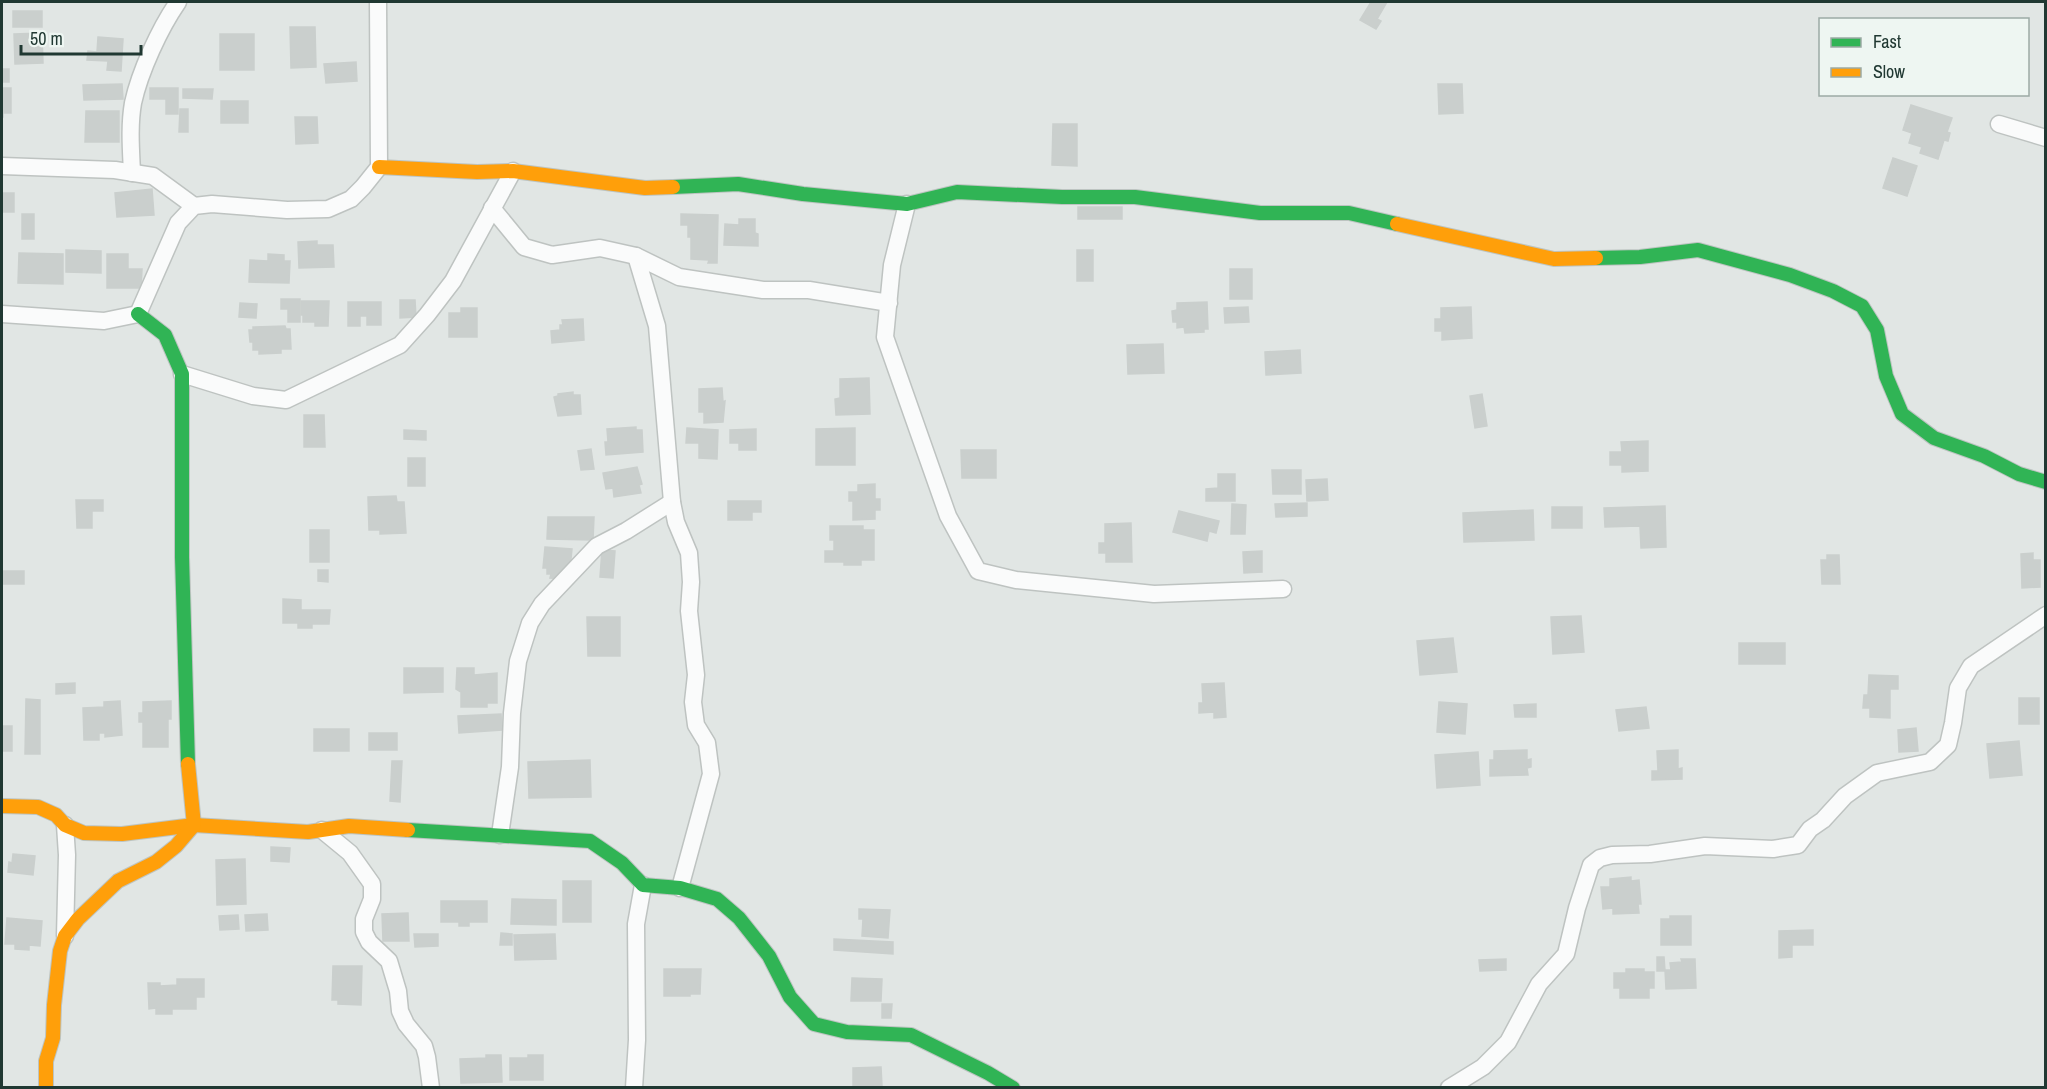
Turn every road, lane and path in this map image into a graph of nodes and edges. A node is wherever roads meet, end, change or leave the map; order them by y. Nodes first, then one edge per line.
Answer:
1 (178, 2) edge
2 (378, 2) edge
3 (2000, 124) dead end
4 (2046, 138) edge
5 (2, 166) edge
6 (379, 167) junction
7 (513, 171) junction
8 (132, 172) junction
9 (907, 204) junction
10 (194, 206) junction
11 (492, 208) junction
12 (636, 256) junction
13 (889, 303) junction
14 (2, 314) edge
15 (138, 314) junction
16 (182, 374) junction
17 (2046, 482) edge
18 (672, 502) junction
19 (1283, 589) dead end
20 (2046, 615) edge
21 (2, 806) edge
22 (65, 825) junction
23 (194, 825) junction
24 (322, 830) junction
25 (500, 835) junction
26 (643, 885) junction
27 (680, 888) junction
28 (64, 936) junction
29 (46, 1088) edge
30 (431, 1088) edge
31 (634, 1088) edge
32 (1013, 1088) edge
33 (1449, 1088) edge

1 - 8 street
2 - 6 street
3 - 4 street
5 - 8 street
6 - 7 street
6 - 10 street
7 - 9 street
7 - 11 street
8 - 10 street
9 - 13 street
9 - 17 street
10 - 15 street
11 - 12 street
11 - 16 street
12 - 13 street
12 - 18 street
13 - 19 street
14 - 15 street
15 - 16 street
16 - 23 street
18 - 25 street
18 - 27 street
20 - 33 street
21 - 22 street
22 - 23 street
22 - 28 street
23 - 24 street
23 - 28 street
24 - 25 street
24 - 30 street
25 - 26 street
26 - 27 street
26 - 31 street
27 - 32 street
28 - 29 street

